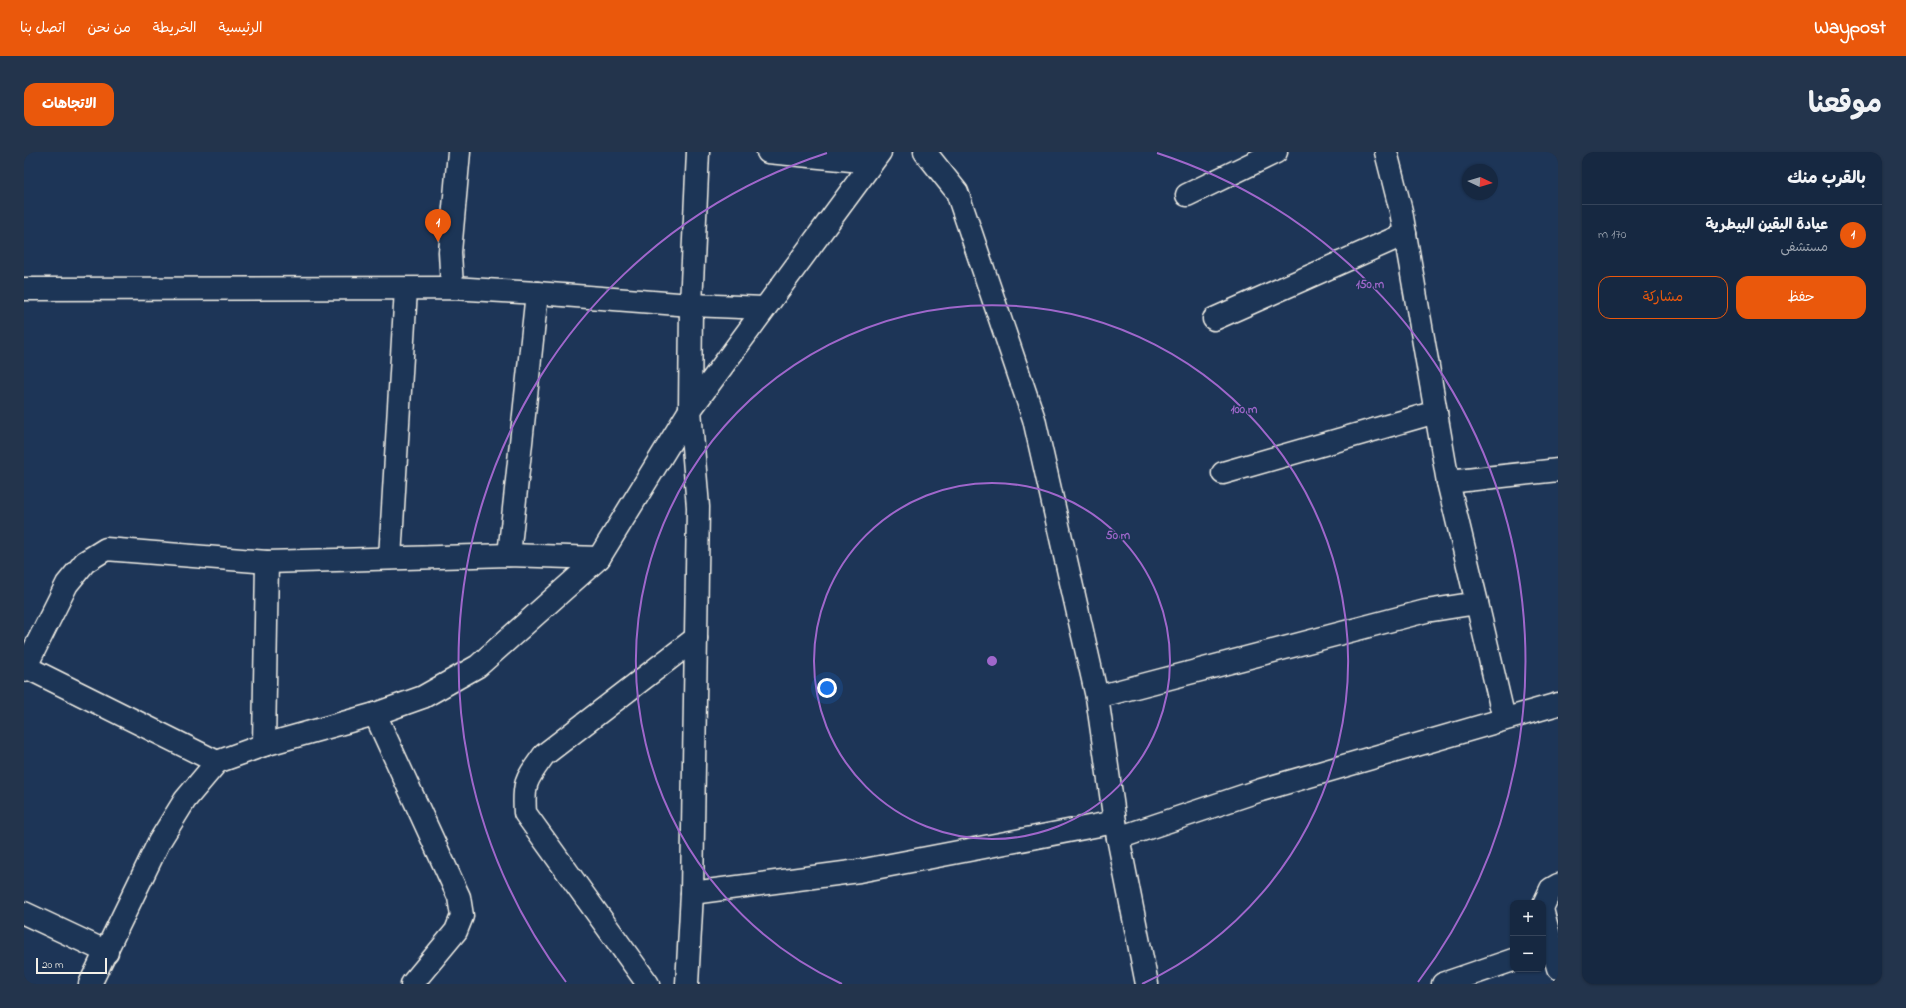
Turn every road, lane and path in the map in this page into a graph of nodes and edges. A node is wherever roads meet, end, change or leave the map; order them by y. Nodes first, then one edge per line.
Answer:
1 (459, 152) edge
2 (698, 152) edge
3 (768, 152) edge
4 (926, 152) edge
5 (1276, 152) edge
6 (1386, 152) edge
7 (876, 157) edge
8 (1187, 195) dead end
9 (1405, 234) junction
10 (452, 288) junction
11 (24, 289) edge
12 (406, 290) junction
13 (537, 293) junction
14 (691, 305) junction
15 (764, 308) junction
16 (1214, 319) dead end
17 (690, 410) junction
18 (1436, 412) junction
19 (1558, 470) edge
20 (1223, 473) dead end
21 (1448, 482) junction
22 (509, 555) junction
23 (390, 558) junction
24 (599, 558) junction
25 (267, 562) junction
26 (1477, 603) junction
27 (696, 638) junction
28 (25, 668) edge
29 (1097, 697) junction
30 (1558, 704) edge
31 (375, 714) junction
32 (1504, 719) junction
33 (264, 745) junction
34 (217, 762) junction
35 (1117, 830) junction
36 (1558, 885) edge
37 (692, 893) junction
38 (1546, 900) edge
39 (24, 913) edge
40 (1546, 934) edge
41 (1548, 948) edge
42 (107, 952) junction
43 (1510, 961) edge
44 (1558, 968) edge
45 (683, 981) edge
46 (90, 984) edge
47 (412, 984) edge
48 (648, 984) edge
49 (1147, 984) edge
50 (1443, 984) edge

1 - 10 street
2 - 14 street
3 - 7 street
4 - 29 street
5 - 8 street
6 - 9 street
7 - 15 street
9 - 16 street
9 - 18 street
10 - 12 street
10 - 13 street
11 - 12 street
12 - 23 street
13 - 14 street
13 - 22 street
14 - 15 street
14 - 17 street
15 - 17 street
17 - 24 street
17 - 27 street
18 - 20 street
18 - 21 street
19 - 21 street
21 - 26 street
22 - 23 street
22 - 24 street
23 - 25 street
24 - 31 street
25 - 28 street
25 - 33 street
26 - 29 street
26 - 32 street
27 - 37 street
27 - 48 street
28 - 34 street
29 - 35 street
30 - 32 street
31 - 33 street
31 - 47 street
32 - 35 street
33 - 34 street
34 - 42 street
35 - 37 street
35 - 49 street
36 - 38 street
37 - 45 street
39 - 42 street
40 - 41 street
41 - 44 street
42 - 46 street
43 - 50 street

